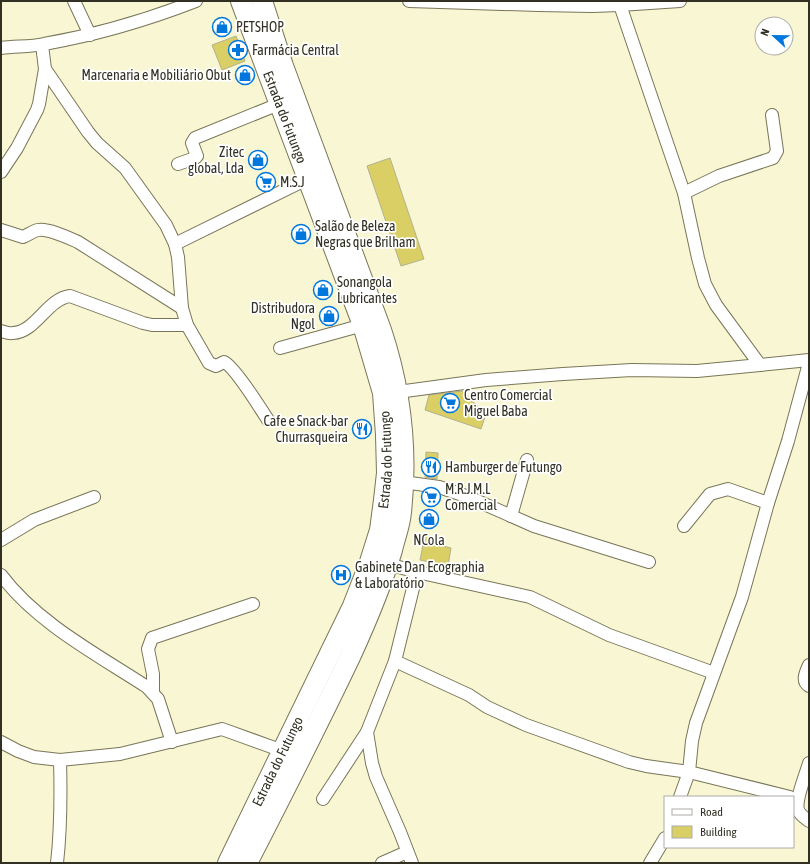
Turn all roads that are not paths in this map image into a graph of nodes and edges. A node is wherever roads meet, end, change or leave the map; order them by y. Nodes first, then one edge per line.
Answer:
1 (74, 1) edge
2 (196, 1) edge
3 (241, 1) edge
4 (262, 1) edge
5 (409, 1) edge
6 (412, 1) edge
7 (680, 1) edge
8 (654, 2) edge
9 (538, 3) edge
10 (592, 3) edge
11 (620, 5) junction
12 (90, 35) junction
13 (42, 45) junction
14 (1, 48) edge
15 (46, 69) junction
16 (279, 104) junction
17 (772, 115) dead end
18 (178, 164) dead end
19 (1, 172) edge
20 (309, 178) junction
21 (684, 193) junction
22 (1, 230) edge
23 (175, 244) junction
24 (182, 308) junction
25 (187, 325) junction
26 (364, 325) junction
27 (1, 331) edge
28 (280, 348) dead end
29 (809, 360) edge
30 (809, 363) edge
31 (760, 365) junction
32 (398, 392) junction
33 (268, 420) dead end
34 (527, 460) dead end
35 (403, 482) junction
36 (94, 498) dead end
37 (768, 503) junction
38 (511, 516) junction
39 (684, 526) dead end
40 (1, 540) edge
41 (649, 562) dead end
42 (388, 564) junction
43 (417, 572) junction
44 (1, 575) edge
45 (253, 604) dead end
46 (395, 661) junction
47 (809, 665) edge
48 (714, 673) junction
49 (809, 686) edge
50 (153, 692) junction
51 (367, 732) junction
52 (1, 742) edge
53 (172, 742) junction
54 (283, 751) junction
55 (60, 760) junction
56 (809, 763) edge
57 (689, 772) junction
58 (680, 796) edge
59 (786, 796) edge
60 (794, 798) edge
61 (323, 799) dead end
62 (809, 821) edge
63 (664, 840) edge
64 (410, 858) edge
65 (57, 863) edge
66 (228, 863) edge
67 (247, 863) edge
68 (382, 863) edge
69 (650, 863) edge

1 - 12 street
2 - 12 street
3 - 16 highway, Estrada do Futungo
4 - 32 highway, Estrada do Futungo
5 - 6 street
6 - 9 street
7 - 8 street
8 - 11 street
9 - 10 street
10 - 11 street
11 - 21 street
12 - 13 street
13 - 14 street
13 - 15 street
15 - 19 street
15 - 23 street
16 - 18 street
16 - 20 highway, Estrada do Futungo
17 - 21 street
20 - 23 street
20 - 26 highway, Estrada do Futungo
21 - 31 street
22 - 24 street
23 - 24 street
24 - 25 street
25 - 27 street
25 - 33 street
26 - 28 street
26 - 54 highway, Estrada do Futungo
29 - 31 street
30 - 37 street
31 - 32 street
32 - 35 highway, Estrada do Futungo
34 - 38 street
35 - 38 street
35 - 42 highway, Estrada do Futungo
36 - 40 street
37 - 39 street
37 - 48 street
38 - 41 street
42 - 43 street
42 - 67 highway, Estrada do Futungo
43 - 46 street
43 - 48 street
44 - 50 street
45 - 50 street
46 - 51 street
46 - 57 street
47 - 49 street
48 - 57 street
50 - 53 street
51 - 61 street
51 - 64 street
52 - 55 street
53 - 54 street
53 - 55 street
54 - 66 highway, Estrada do Futungo
55 - 65 street
56 - 60 street
57 - 58 street
57 - 59 street
60 - 62 street
63 - 69 street
64 - 68 street

